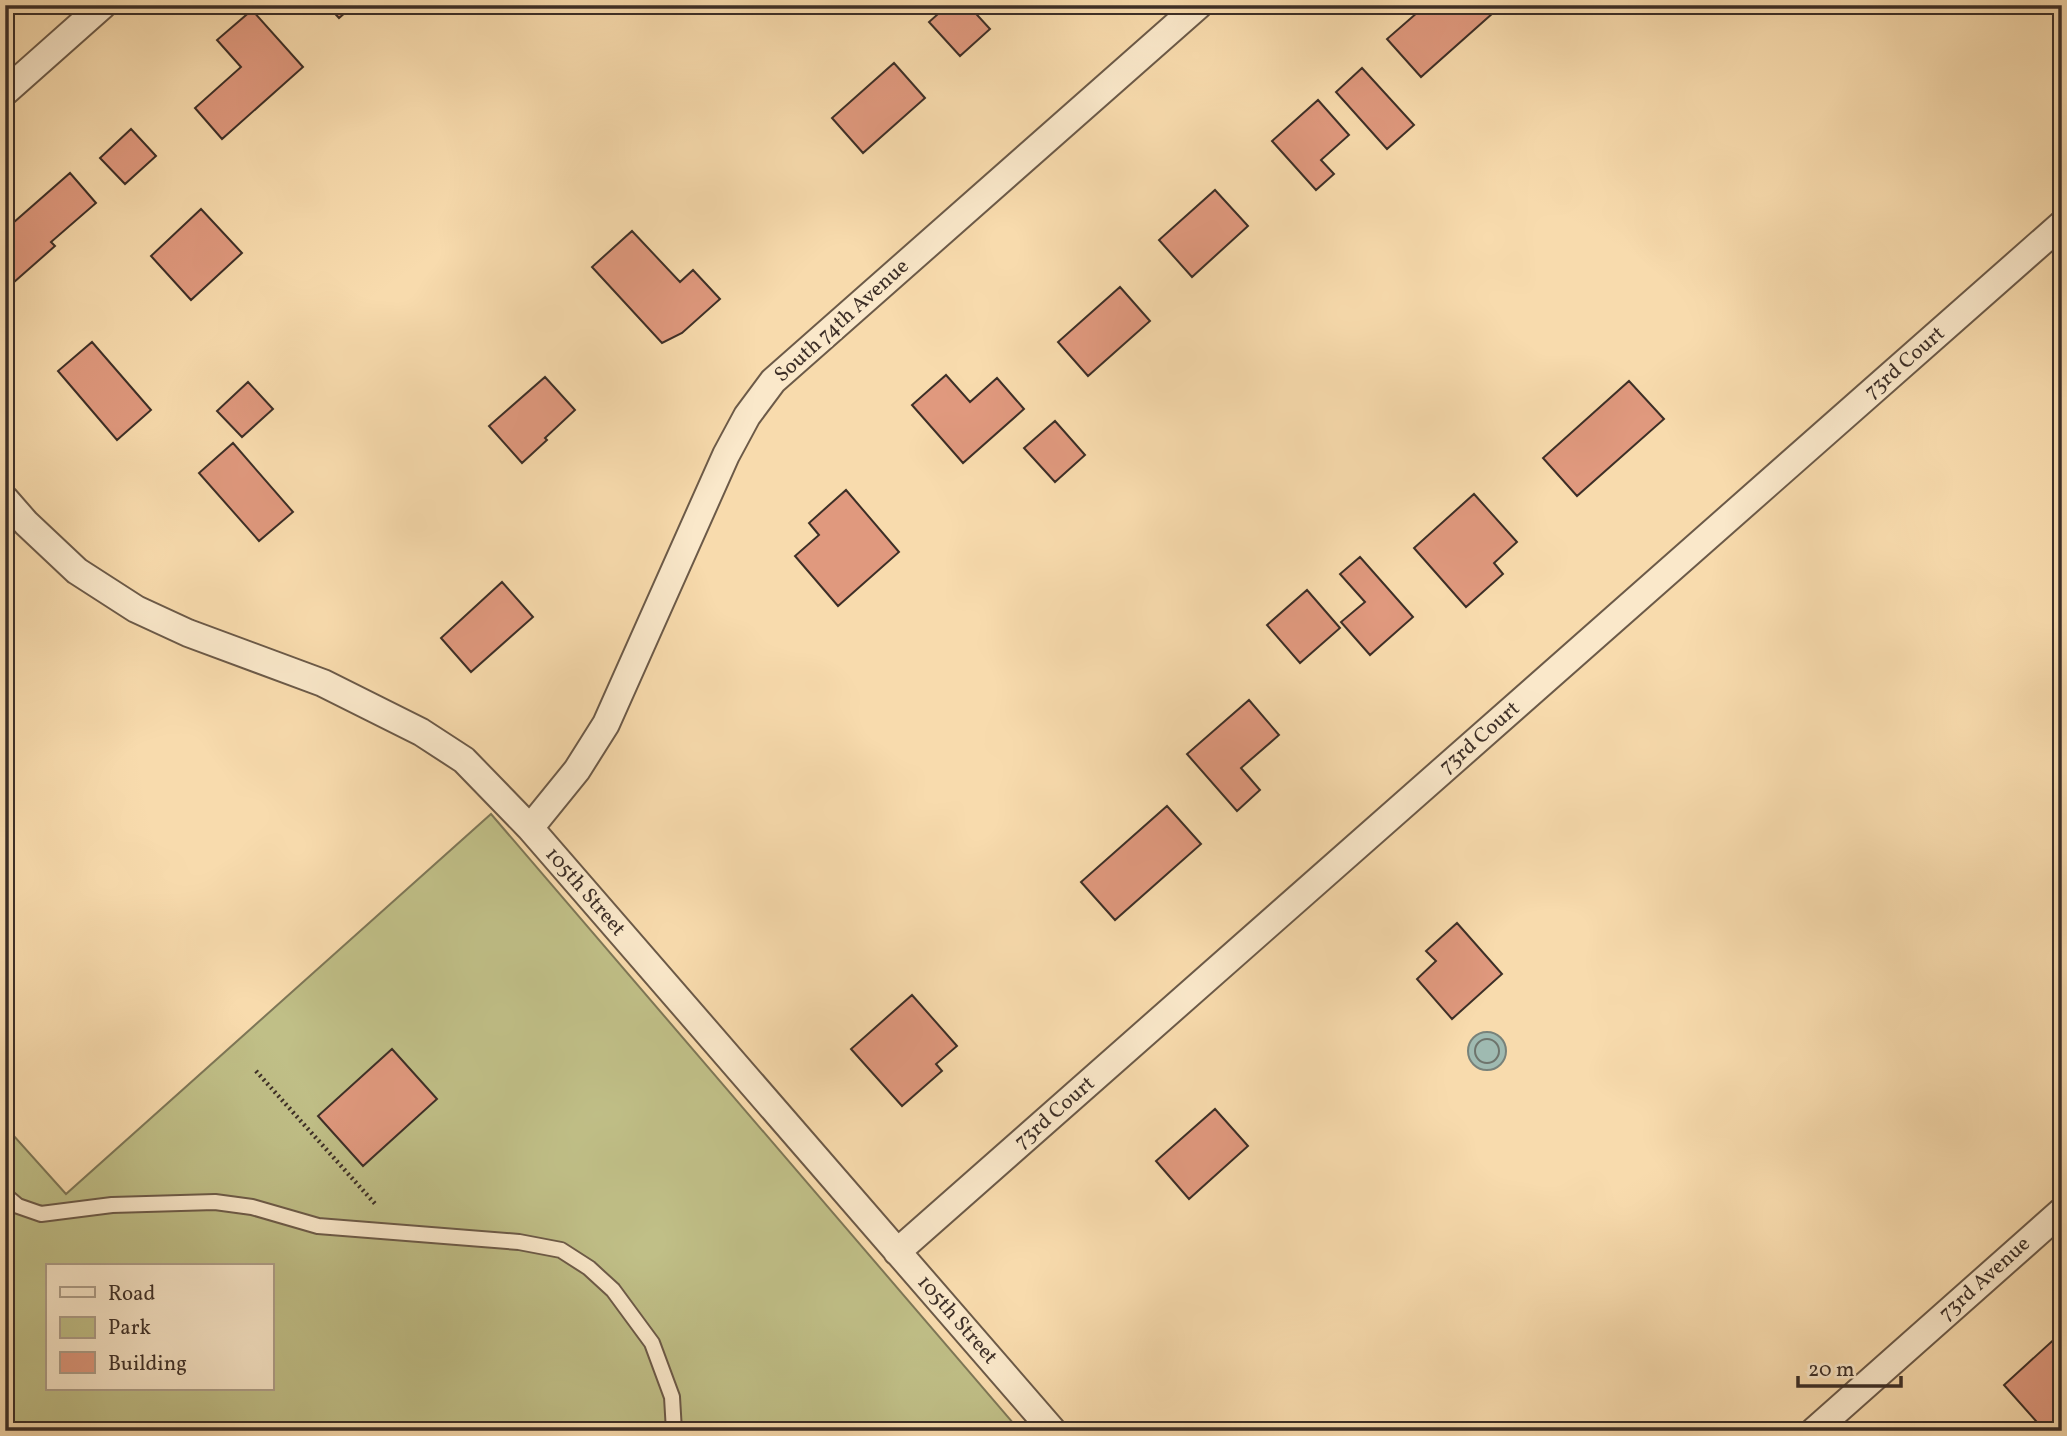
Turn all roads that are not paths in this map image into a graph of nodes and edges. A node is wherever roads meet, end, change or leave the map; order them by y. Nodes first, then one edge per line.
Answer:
1 (103, 5) edge
2 (1199, 5) edge
3 (5, 92) edge
4 (2062, 224) edge
5 (5, 499) edge
6 (530, 828) junction
7 (5, 1195) edge
8 (2062, 1211) edge
9 (897, 1252) junction
10 (674, 1431) edge
11 (1053, 1431) edge
12 (1814, 1431) edge

1 - 3 street
2 - 6 street, South 74th Avenue
4 - 9 street, 73rd Court
5 - 6 street, 105th Street
6 - 9 street, 105th Street
7 - 10 lane
8 - 12 street, 73rd Avenue
9 - 11 street, 105th Street

